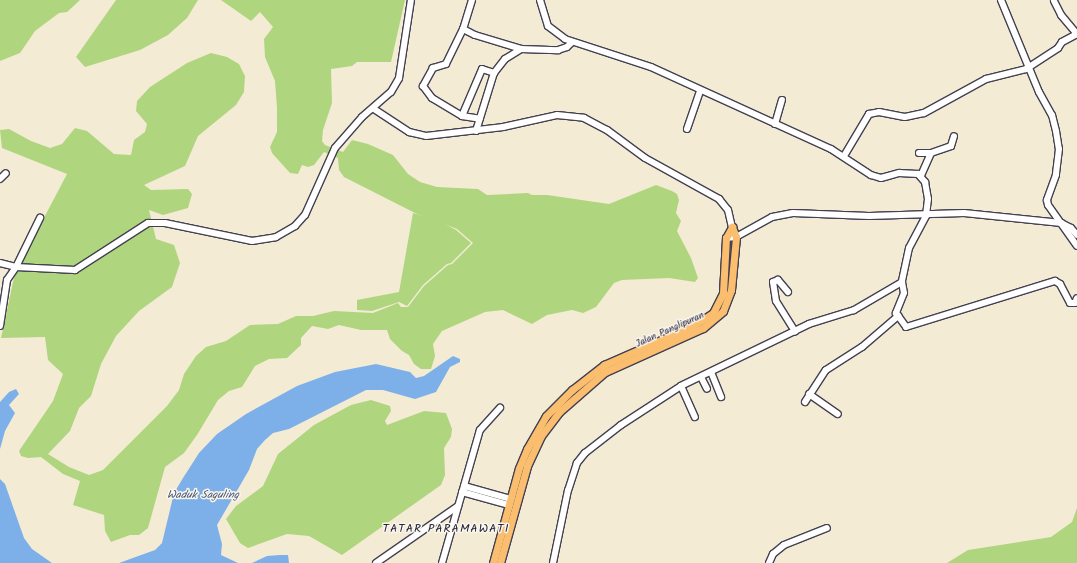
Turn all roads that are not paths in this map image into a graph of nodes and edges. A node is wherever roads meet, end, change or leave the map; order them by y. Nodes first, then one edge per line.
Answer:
1 (411, 0) edge
2 (472, 0) edge
3 (540, 0) edge
4 (1001, 0) edge
5 (1054, 2) dead end
6 (463, 29) junction
7 (1077, 34) edge
8 (572, 42) junction
9 (521, 49) junction
10 (1029, 66) junction
11 (494, 74) junction
12 (700, 91) junction
13 (782, 100) dead end
14 (374, 109) junction
15 (462, 116) junction
16 (480, 119) junction
17 (775, 124) junction
18 (687, 129) dead end
19 (476, 131) junction
20 (954, 136) dead end
21 (919, 152) dead end
22 (931, 153) junction
23 (844, 156) junction
24 (6, 172) dead end
25 (921, 175) junction
26 (0, 178) edge
27 (927, 215) junction
28 (40, 218) dead end
29 (1060, 224) junction
30 (732, 227) junction
31 (1077, 236) edge
32 (736, 237) junction
33 (726, 238) junction
34 (1077, 246) edge
35 (0, 263) edge
36 (16, 267) junction
37 (902, 282) junction
38 (788, 292) dead end
39 (1077, 298) edge
40 (898, 316) junction
41 (0, 326) edge
42 (795, 331) junction
43 (637, 352) junction
44 (711, 372) junction
45 (701, 376) junction
46 (681, 386) junction
47 (707, 389) dead end
48 (809, 394) junction
49 (721, 397) dead end
50 (805, 402) dead end
51 (500, 408) dead end
52 (838, 414) dead end
53 (695, 417) dead end
54 (463, 489) junction
55 (510, 502) junction
56 (458, 506) junction
57 (827, 528) dead end
58 (376, 563) edge
59 (442, 563) edge
60 (493, 563) edge
61 (500, 563) edge
62 (553, 563) edge
63 (769, 563) edge

1 - 14 street
2 - 6 street
3 - 8 street
4 - 10 street
5 - 7 street
6 - 9 street
6 - 15 street
7 - 10 street
8 - 9 street
8 - 12 street
9 - 11 street
10 - 23 street
10 - 29 street
11 - 15 street
11 - 16 street
12 - 17 street
12 - 18 street
13 - 17 street
14 - 19 street
14 - 36 street
15 - 16 street
16 - 19 street
17 - 23 street
19 - 30 street
20 - 22 street
21 - 22 street
22 - 25 street
23 - 25 street
24 - 26 street
25 - 27 street
27 - 29 street
27 - 32 street
27 - 37 street
28 - 36 street
29 - 31 street
29 - 34 street
30 - 32 main road, Jalan Panglipuran
30 - 33 main road, Jalan Panglipuran
32 - 33 street
32 - 43 main road, Jalan Panglipuran
33 - 43 main road, Jalan Panglipuran
35 - 36 street
36 - 41 street
37 - 40 street
37 - 42 street
38 - 42 street
39 - 40 street
40 - 48 street
42 - 44 street
43 - 55 main road, Jalan Panglipuran
43 - 61 main road, Jalan Panglipuran
44 - 45 street
44 - 49 street
45 - 46 street
45 - 47 street
46 - 53 street
46 - 62 street
48 - 50 street
48 - 52 street
51 - 54 street
54 - 55 street
54 - 56 street
55 - 60 main road, Jalan Panglipuran
56 - 58 street
56 - 59 street
57 - 63 street

